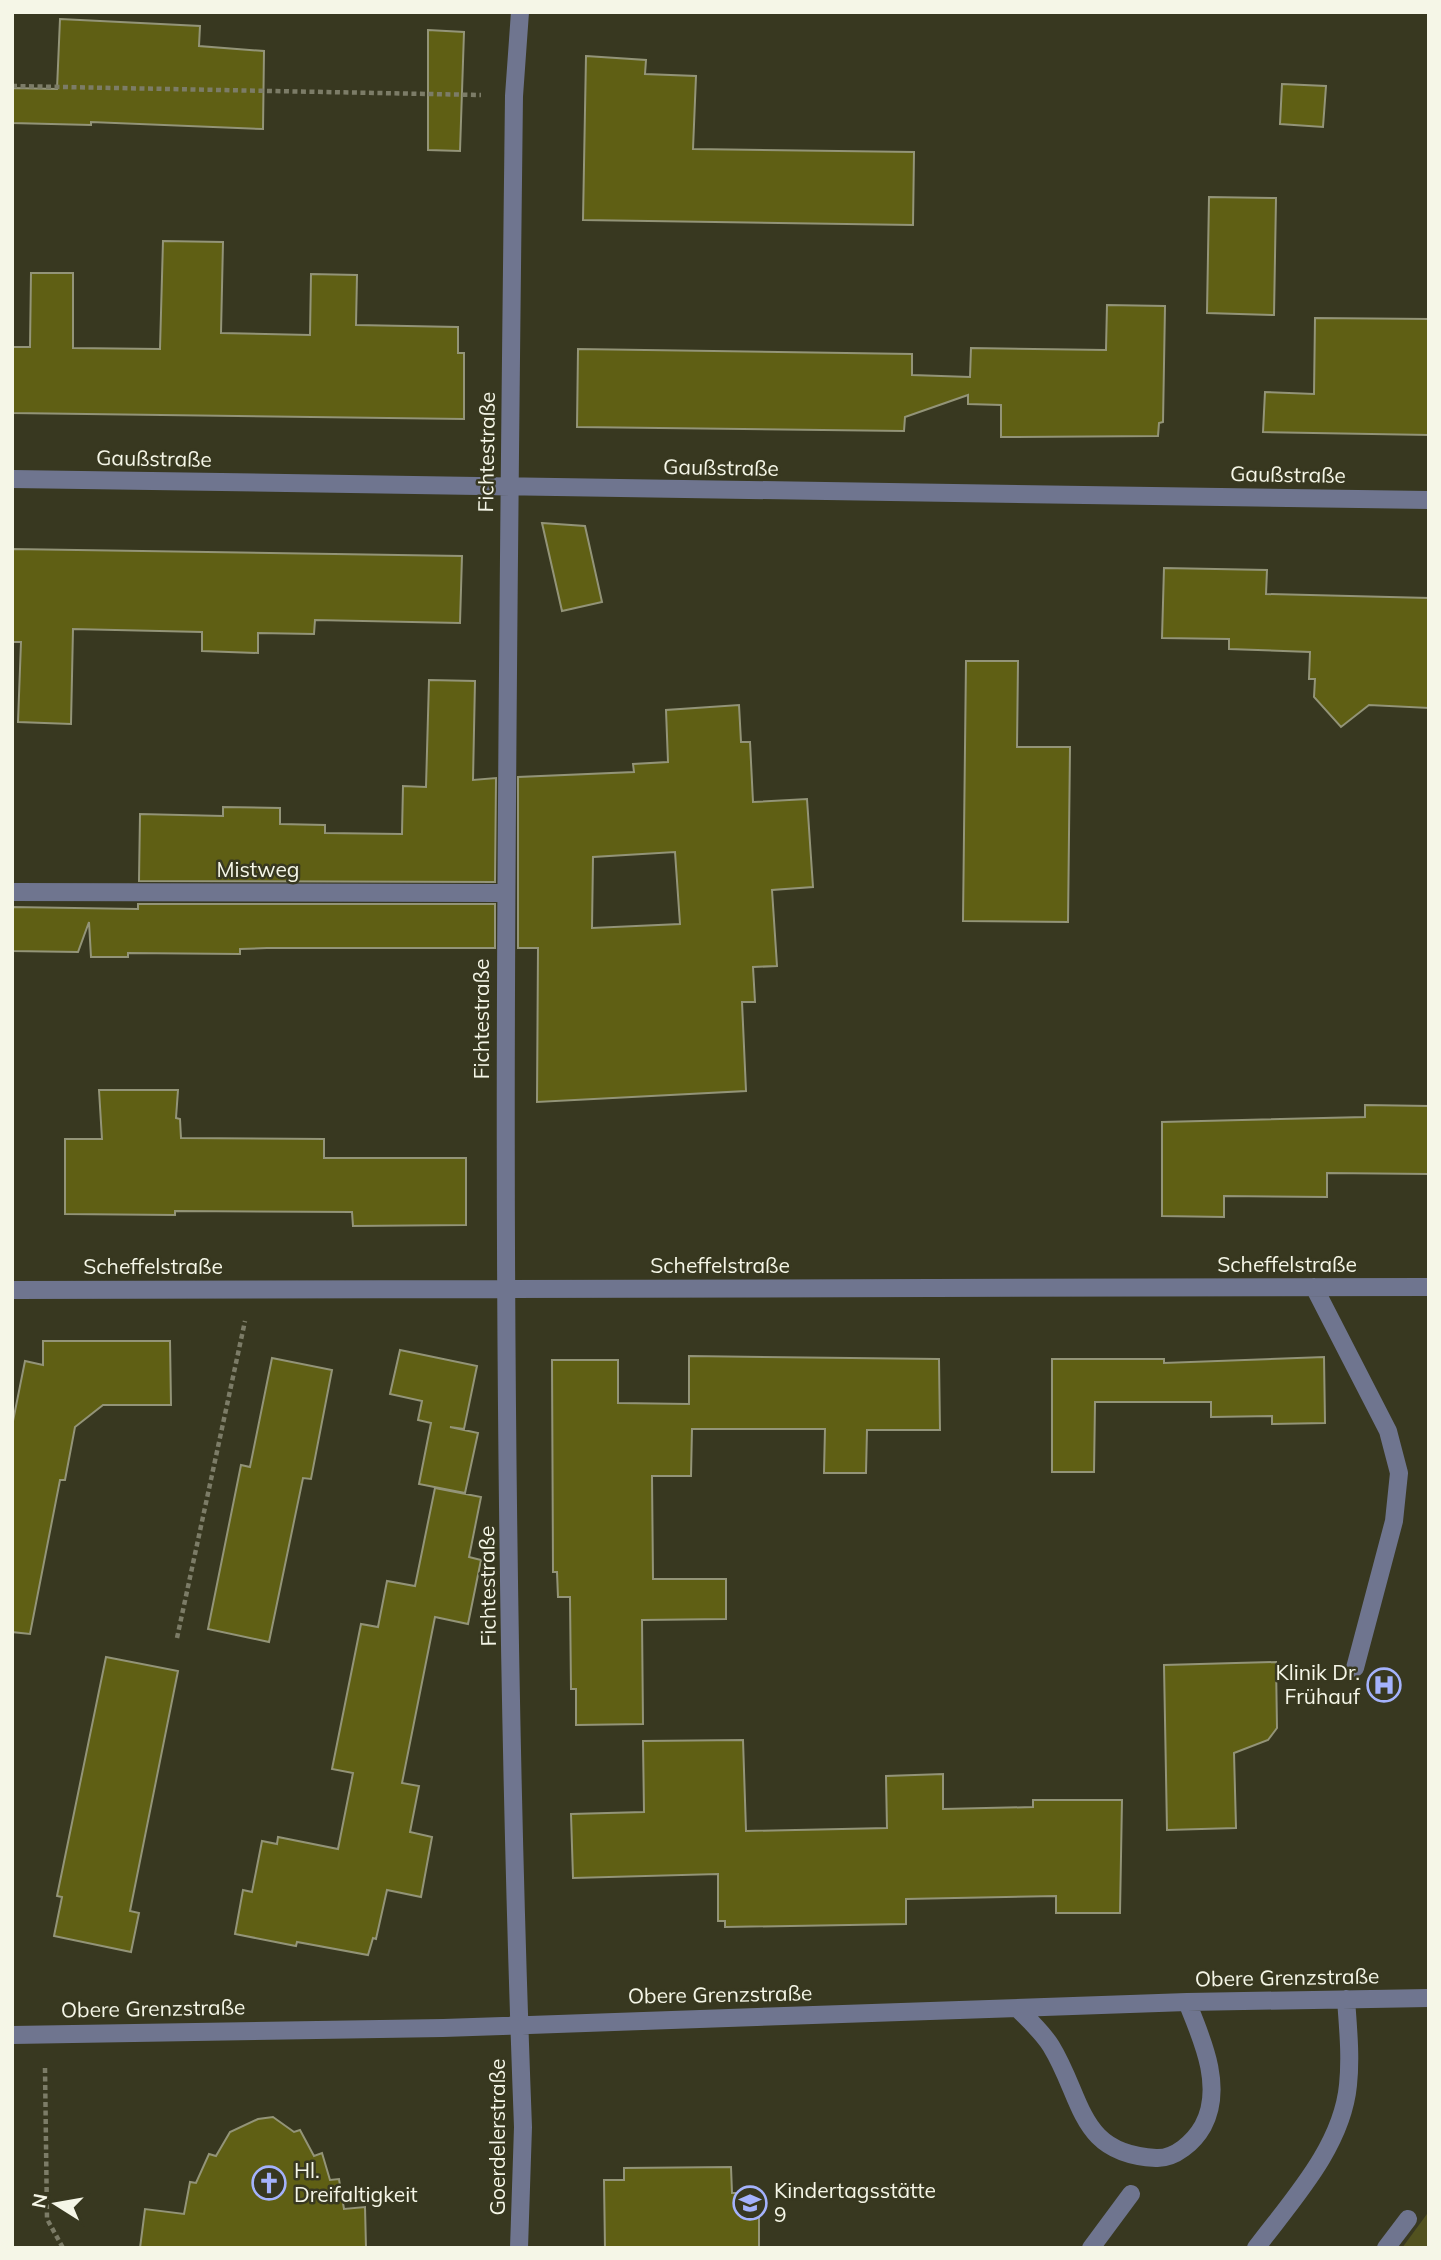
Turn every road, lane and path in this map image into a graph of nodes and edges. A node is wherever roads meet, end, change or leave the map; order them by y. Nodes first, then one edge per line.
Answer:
1 (520, 12) edge
2 (12, 86) edge
3 (514, 96) junction
4 (12, 479) edge
5 (509, 489) junction
6 (1429, 500) edge
7 (12, 892) edge
8 (504, 893) junction
9 (1314, 1287) junction
10 (1429, 1287) edge
11 (505, 1289) junction
12 (12, 1290) edge
13 (252, 1290) junction
14 (177, 1638) dead end
15 (1355, 1668) dead end
16 (1429, 1998) edge
17 (1346, 1999) junction
18 (1187, 2002) junction
19 (1019, 2011) junction
20 (519, 2025) junction
21 (44, 2034) junction
22 (12, 2035) edge
23 (1131, 2194) dead end
24 (1408, 2220) dead end
25 (63, 2248) edge
26 (519, 2248) edge
27 (1091, 2248) edge
28 (1256, 2248) edge
29 (1386, 2248) edge

1 - 3 street, Fichtestraße
2 - 3 path
3 - 5 street, Fichtestraße
4 - 5 street, Gaußstraße
5 - 6 street, Gaußstraße
5 - 8 street, Fichtestraße
7 - 8 street, Mistweg
8 - 11 street, Fichtestraße
9 - 10 street, Scheffelstraße
9 - 11 street, Scheffelstraße
9 - 15 street
11 - 13 street, Scheffelstraße
11 - 20 street, Fichtestraße
12 - 13 street, Scheffelstraße
13 - 14 path
16 - 17 street, Obere Grenzstraße
17 - 18 street, Obere Grenzstraße
17 - 28 street
18 - 19 street, Obere Grenzstraße
18 - 19 street
19 - 20 street, Obere Grenzstraße
20 - 21 street, Obere Grenzstraße
20 - 26 street, Goerdelerstraße
21 - 22 street, Obere Grenzstraße
21 - 25 path
23 - 27 street
24 - 29 street

